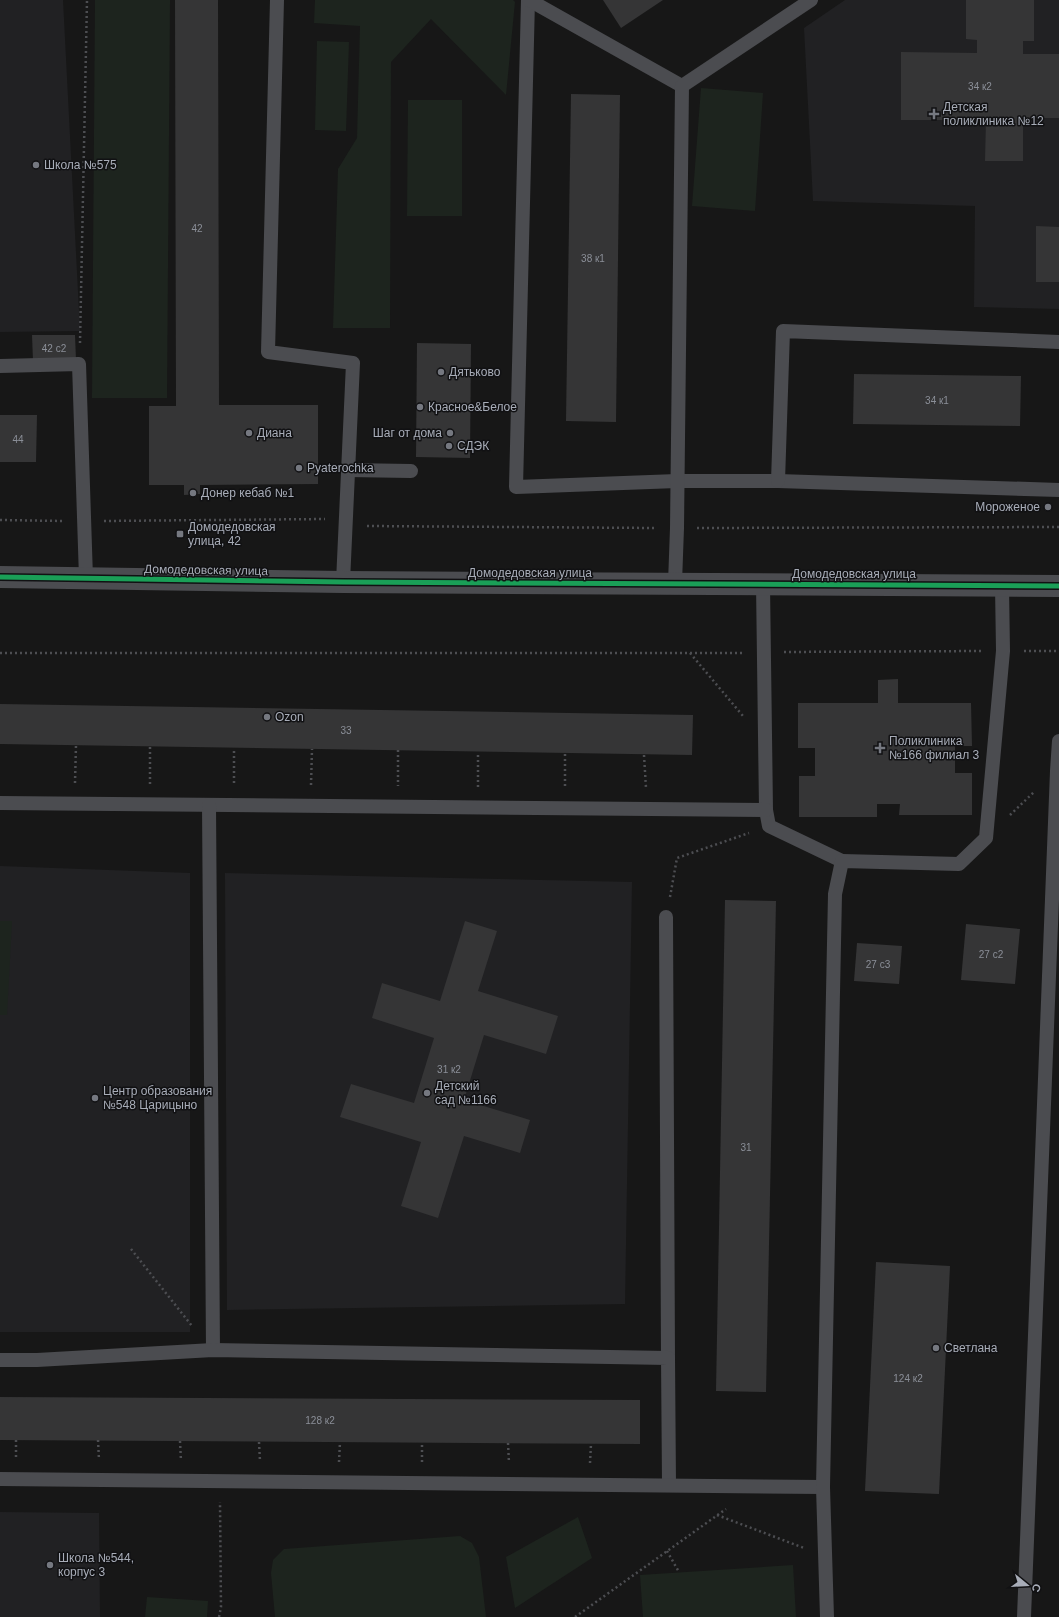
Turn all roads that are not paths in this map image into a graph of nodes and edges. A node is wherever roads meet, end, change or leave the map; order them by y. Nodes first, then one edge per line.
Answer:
1 (277, 0) edge
2 (529, 0) edge
3 (811, 0) edge
4 (682, 86) junction
5 (1059, 342) edge
6 (0, 366) edge
7 (348, 470) junction
8 (411, 472) dead end
9 (677, 481) junction
10 (778, 481) junction
11 (1059, 490) edge
12 (0, 577) edge
13 (86, 578) junction
14 (344, 582) junction
15 (675, 583) junction
16 (763, 584) junction
17 (1002, 586) junction
18 (1059, 586) edge
19 (1059, 741) edge
20 (0, 803) edge
21 (209, 805) junction
22 (766, 810) junction
23 (842, 861) junction
24 (666, 917) road end
25 (213, 1350) junction
26 (668, 1358) junction
27 (0, 1360) edge
28 (0, 1479) edge
29 (668, 1485) junction
30 (823, 1487) junction
31 (828, 1617) edge
32 (1024, 1617) edge

1 - 7 lane
2 - 4 lane
2 - 9 lane
3 - 4 lane
4 - 9 lane
5 - 10 lane
6 - 13 lane
7 - 8 lane
7 - 14 lane
9 - 10 lane
9 - 15 lane
10 - 11 lane
12 - 13 street, Домодедовская улица
13 - 14 street, Домодедовская улица
14 - 15 street, Домодедовская улица
15 - 16 street, Домодедовская улица
16 - 17 street, Домодедовская улица
16 - 22 lane
17 - 18 street, Домодедовская улица
17 - 23 lane
19 - 32 lane
20 - 21 lane
21 - 22 lane
21 - 25 lane
22 - 23 lane
23 - 30 lane
24 - 26 lane
25 - 26 lane
25 - 27 lane
26 - 29 lane
28 - 29 lane
29 - 30 lane
30 - 31 lane

